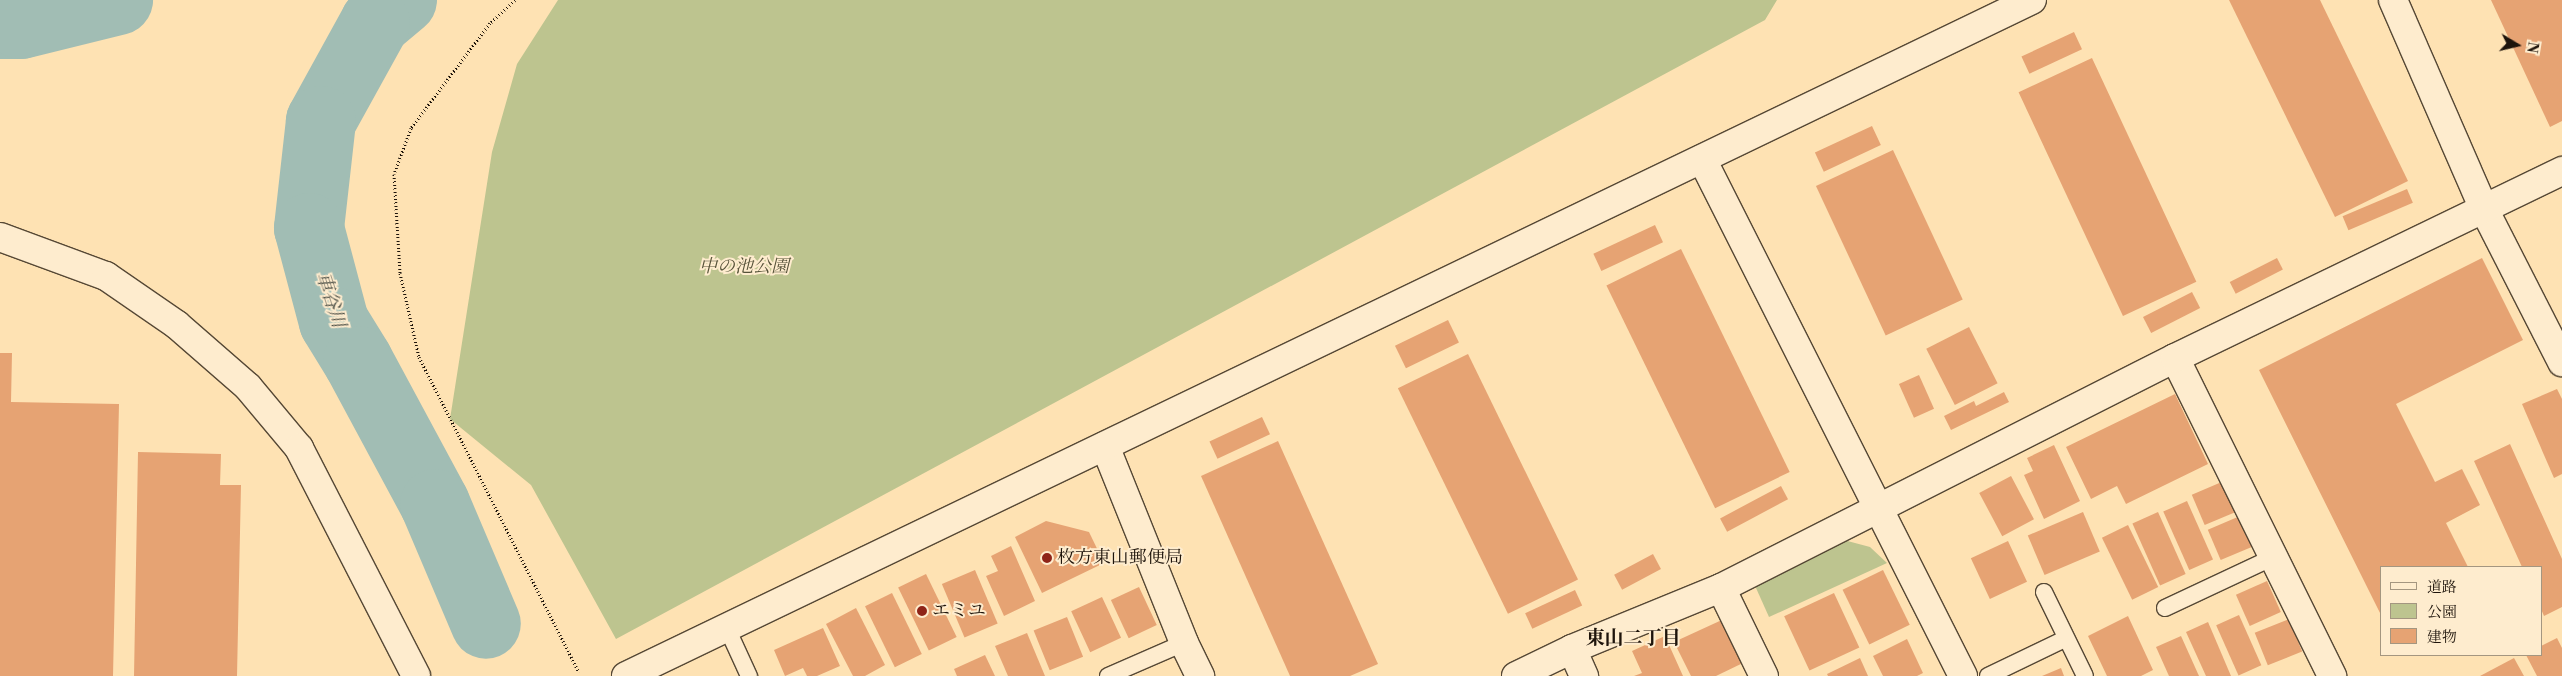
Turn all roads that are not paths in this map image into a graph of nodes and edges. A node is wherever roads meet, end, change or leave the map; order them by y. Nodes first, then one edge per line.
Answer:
1 (2032, 0) edge
2 (2393, 0) edge
3 (1702, 158) junction
4 (2562, 171) edge
5 (2484, 209) junction
6 (0, 237) edge
7 (2175, 358) junction
8 (2562, 362) edge
9 (1106, 446) junction
10 (1878, 508) junction
11 (2274, 557) junction
12 (1721, 588) junction
13 (2044, 592) dead end
14 (2165, 608) dead end
15 (727, 628) junction
16 (2065, 639) junction
17 (1184, 643) junction
18 (1572, 649) junction
19 (416, 676) edge
20 (626, 676) edge
21 (750, 676) edge
22 (1108, 676) edge
23 (1200, 676) edge
24 (1516, 676) edge
25 (1584, 676) edge
26 (1764, 676) edge
27 (1962, 676) edge
28 (1988, 676) edge
29 (2085, 676) edge
30 (2332, 676) edge

1 - 3 street
2 - 5 street
3 - 9 street
3 - 10 street
4 - 5 street
5 - 7 street
5 - 8 street
6 - 19 street
7 - 10 street
7 - 11 street
9 - 15 street
9 - 17 street
10 - 12 street
10 - 27 street
11 - 14 lane
11 - 30 street
12 - 18 street
12 - 26 street
13 - 16 lane
15 - 20 street
15 - 21 lane
16 - 28 lane
16 - 29 lane
17 - 22 lane
17 - 23 street
18 - 24 street
18 - 25 street

